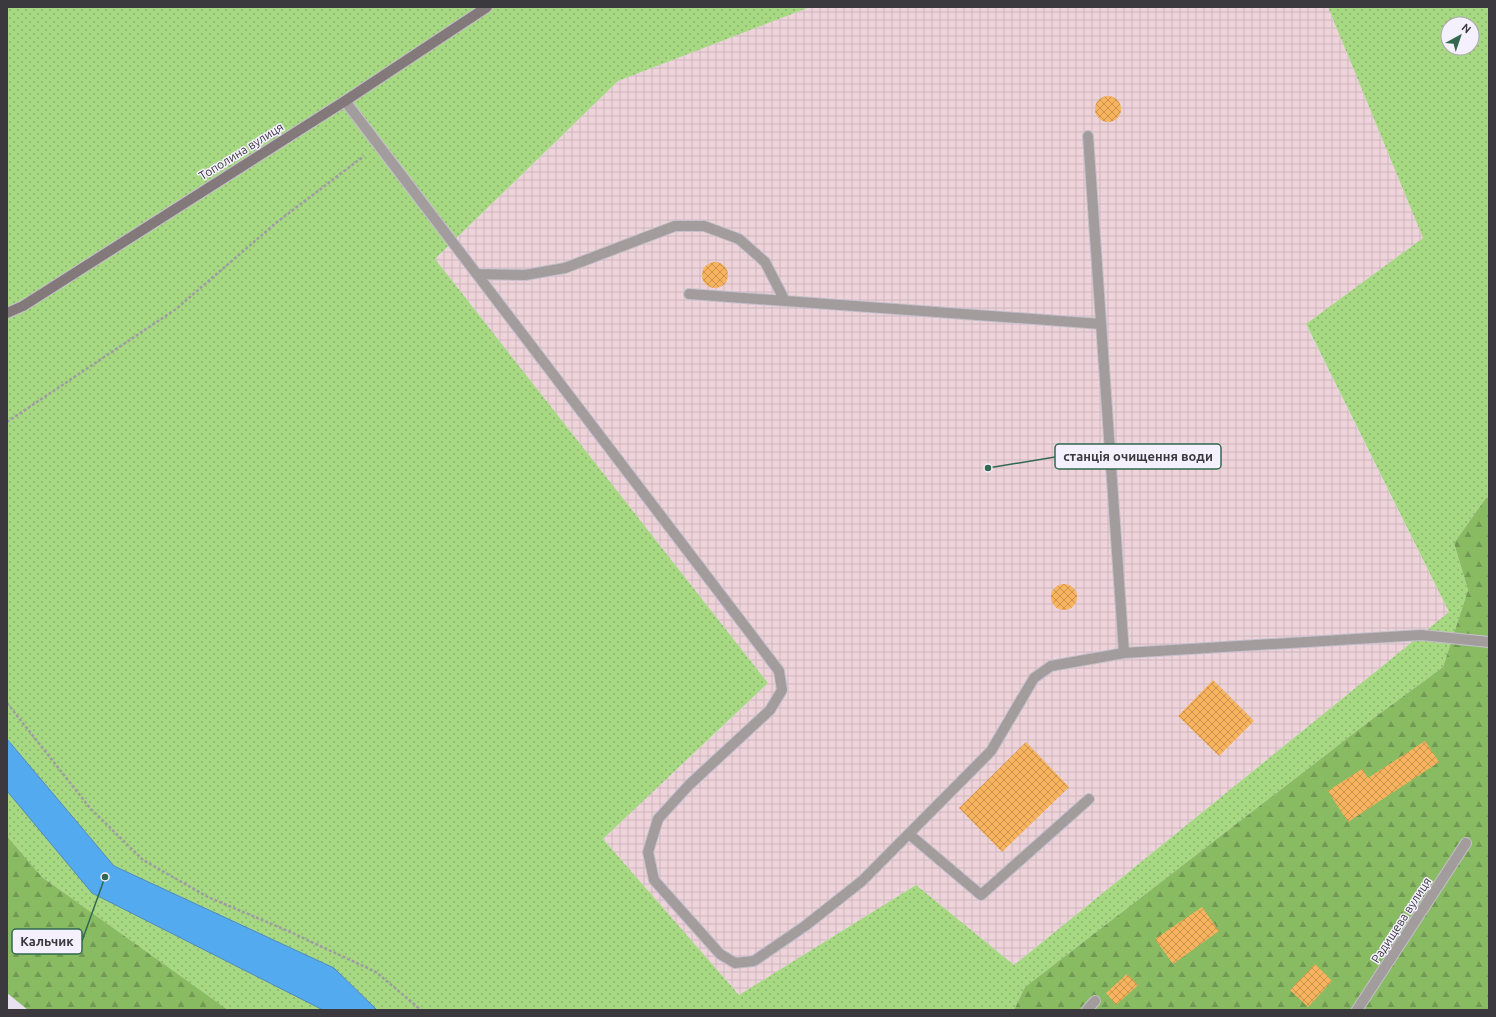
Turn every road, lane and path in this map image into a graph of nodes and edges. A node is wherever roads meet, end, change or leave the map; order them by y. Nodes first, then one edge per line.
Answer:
1 (487, 7) edge
2 (345, 101) junction
3 (1088, 136) dead end
4 (378, 144) junction
5 (477, 274) junction
6 (689, 294) dead end
7 (785, 301) junction
8 (7, 314) edge
9 (1101, 324) junction
10 (7, 422) edge
11 (1489, 642) edge
12 (1124, 653) junction
13 (7, 703) edge
14 (1089, 799) dead end
15 (909, 834) junction
16 (1466, 843) dead end
17 (1095, 1001) dead end
18 (421, 1010) edge
19 (1087, 1010) edge
20 (1357, 1010) edge

1 - 2 main road, Тополина вулиця
2 - 4 street
2 - 8 main road, Тополина вулиця
3 - 9 street
4 - 5 street
4 - 10 path
5 - 7 street
5 - 15 street
6 - 7 street
7 - 9 street
9 - 12 street
11 - 12 street
12 - 15 street
13 - 18 path
14 - 15 street
16 - 20 street, Радищева вулиця
17 - 19 street

